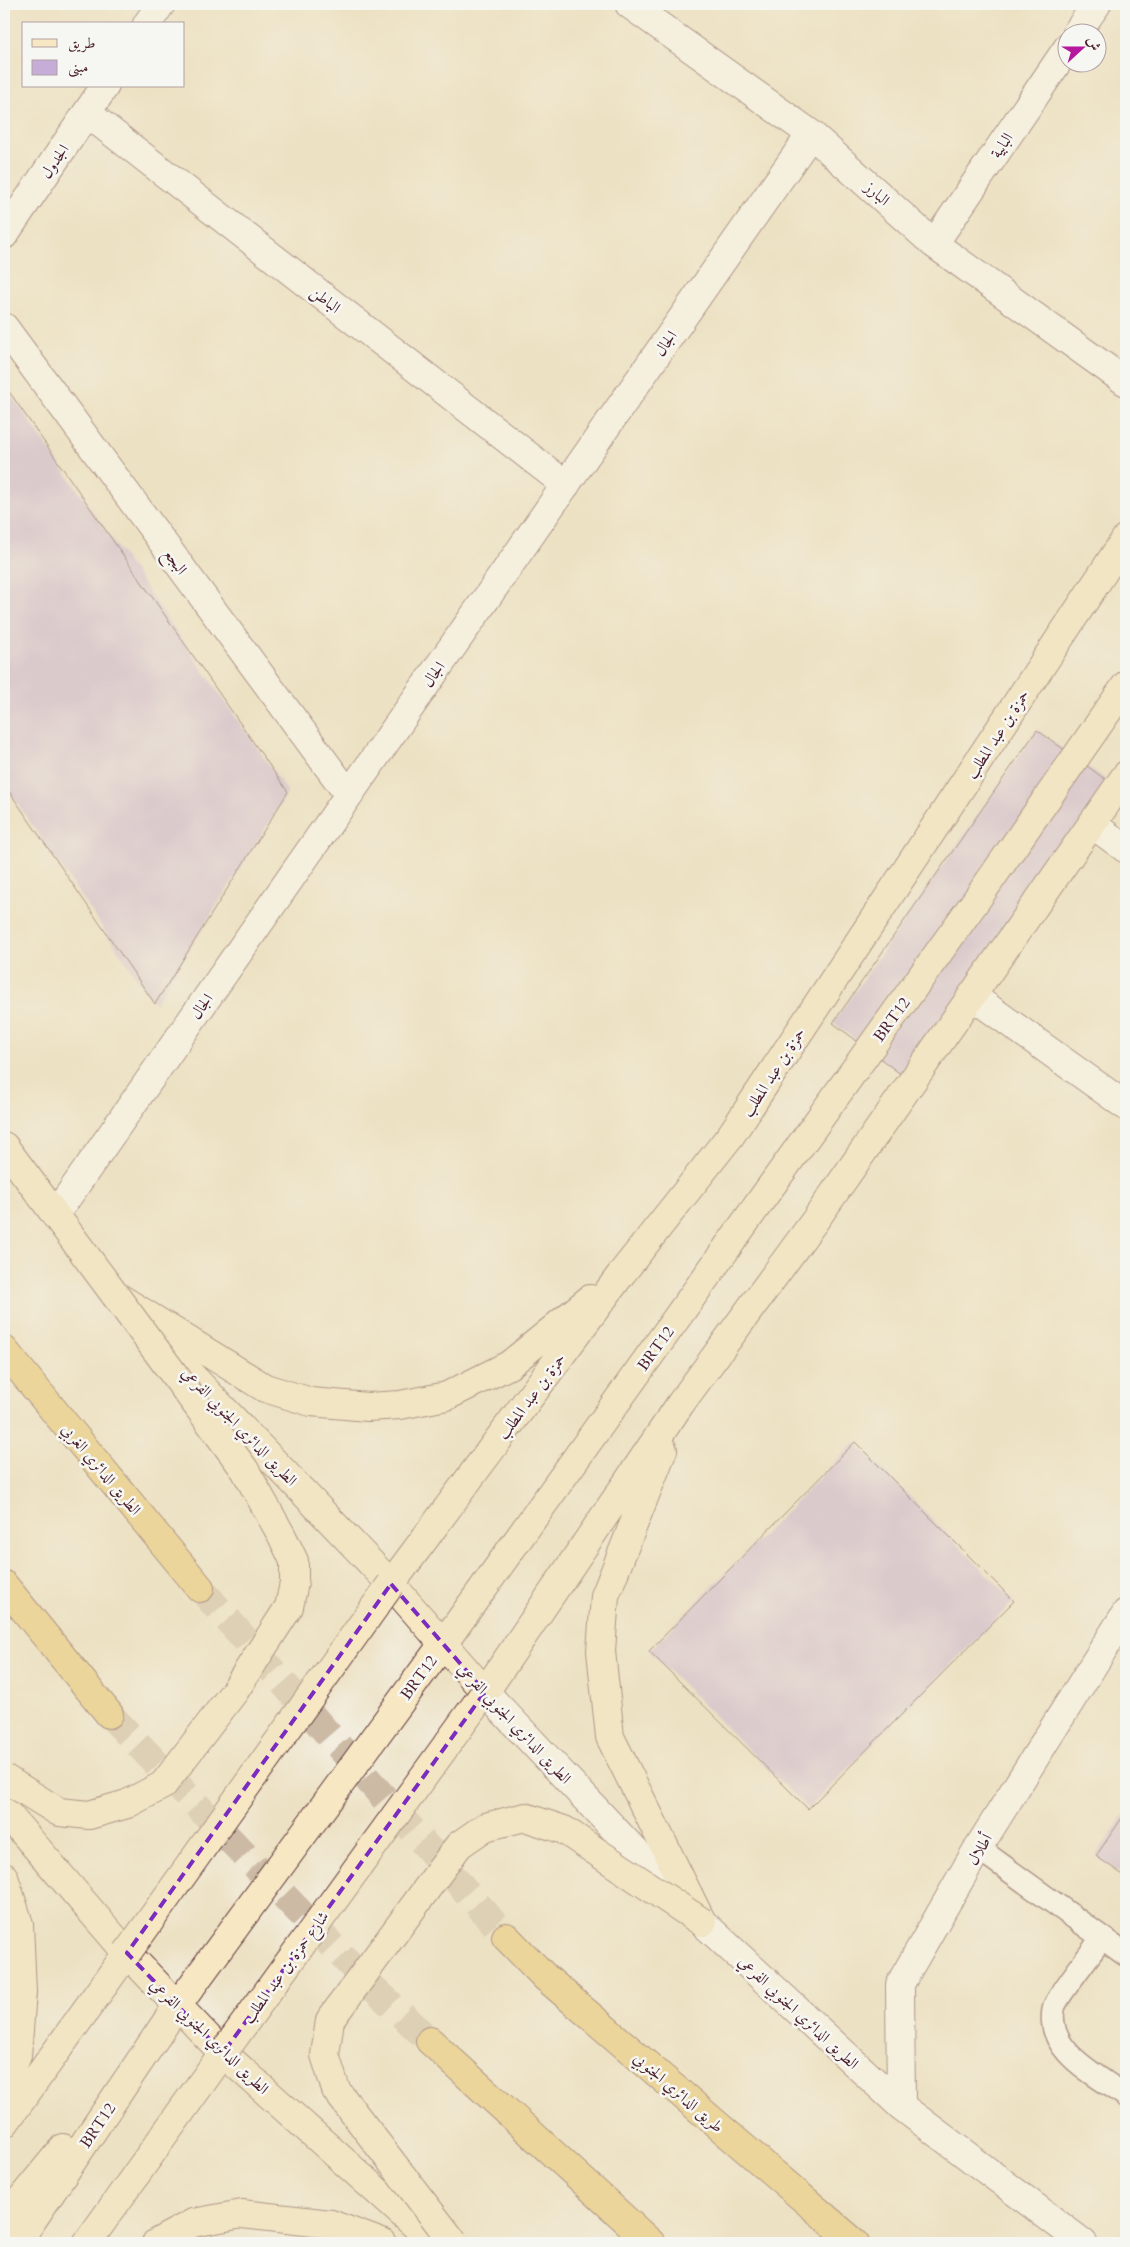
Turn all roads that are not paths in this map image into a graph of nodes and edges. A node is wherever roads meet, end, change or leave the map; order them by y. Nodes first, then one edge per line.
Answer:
1 (161, 4) edge
2 (630, 4) edge
3 (1097, 4) edge
4 (148, 22) edge
5 (1084, 22) edge
6 (1058, 62) edge
7 (104, 88) edge
8 (87, 113) junction
9 (811, 134) junction
10 (4, 235) edge
11 (934, 244) junction
12 (4, 327) edge
13 (1126, 382) edge
14 (566, 485) junction
15 (1126, 538) edge
16 (1126, 685) edge
17 (1126, 776) edge
18 (349, 795) junction
19 (1092, 824) junction
20 (1126, 849) edge
21 (972, 996) junction
22 (1126, 1106) edge
23 (4, 1146) edge
24 (55, 1215) junction
25 (622, 1273) junction
26 (115, 1295) junction
27 (4, 1350) edge
28 (681, 1403) junction
29 (391, 1584) junction
30 (4, 1585) edge
31 (200, 1588) tunnel mouth
32 (1126, 1614) edge
33 (443, 1644) junction
34 (486, 1692) junction
35 (109, 1714) tunnel mouth
36 (4, 1778) edge
37 (4, 1810) edge
38 (978, 1848) junction
39 (4, 1877) edge
40 (702, 1922) junction
41 (506, 1937) tunnel mouth
42 (1102, 1938) junction
43 (127, 1953) junction
44 (1126, 1955) edge
45 (176, 2006) junction
46 (430, 2041) tunnel mouth
47 (223, 2053) junction
48 (4, 2084) edge
49 (1126, 2096) edge
50 (901, 2106) junction
51 (4, 2124) edge
52 (4, 2220) edge
53 (18, 2243) edge
54 (87, 2243) edge
55 (156, 2243) edge
56 (382, 2243) edge
57 (435, 2243) edge
58 (454, 2243) edge
59 (651, 2243) edge
60 (855, 2243) edge
61 (1083, 2243) edge

1 - 4 street
2 - 9 street, البارز
3 - 5 street
6 - 11 street, البابية
7 - 8 street, الجدول
8 - 10 street, الجدول
8 - 14 street, الباطن
9 - 11 street, البارز
9 - 14 street, الجال
11 - 13 street, البارز
12 - 18 street, البجع
14 - 18 street, الجال
15 - 25 main road, حمزة بن عبد المطلب
16 - 33 main road, BRT12
17 - 19 main road
18 - 24 street, الجال
19 - 20 street
19 - 21 main road
21 - 22 street
21 - 28 main road
23 - 24 main road, الطريق الدائري الجنوبي الفرعي
24 - 26 main road, الطريق الدائري الجنوبي الفرعي
25 - 26 main road
25 - 29 main road, حمزة بن عبد المطلب
26 - 29 main road, الطريق الدائري الجنوبي الفرعي
26 - 36 main road, bridge
27 - 31 highway, الطريق الدائري الغربي
28 - 34 main road
28 - 40 main road
29 - 33 main road, الطريق الدائري الجنوبي الفرعي
29 - 43 main road, bridge
30 - 35 highway
32 - 38 street, أطلال
33 - 34 main road, الطريق الدائري الجنوبي الفرعي
33 - 45 main road, BRT12
34 - 40 street, الطريق الدائري الجنوبي الفرعي
34 - 47 main road, شارع حمزة بن عبد المطلب, bridge
37 - 43 main road, الطريق الدائري الجنوبي الفرعي
38 - 42 lane
38 - 50 street, أطلال
39 - 48 main road
40 - 50 street, الطريق الدائري الجنوبي الفرعي
40 - 58 main road, bridge
41 - 60 highway, طريق الدائري الجنوبي
42 - 44 lane
42 - 49 lane
43 - 45 main road, الطريق الدائري الجنوبي الفرعي
43 - 51 main road
45 - 47 main road, الطريق الدائري الجنوبي الفرعي
45 - 52 main road, BRT12
45 - 53 main road, BRT12
46 - 59 highway
47 - 54 main road, شارع حمزة بن عبد المطلب
47 - 57 main road, الطريق الدائري الجنوبي الفرعي
50 - 61 street, الطريق الدائري الجنوبي الفرعي
55 - 56 main road

